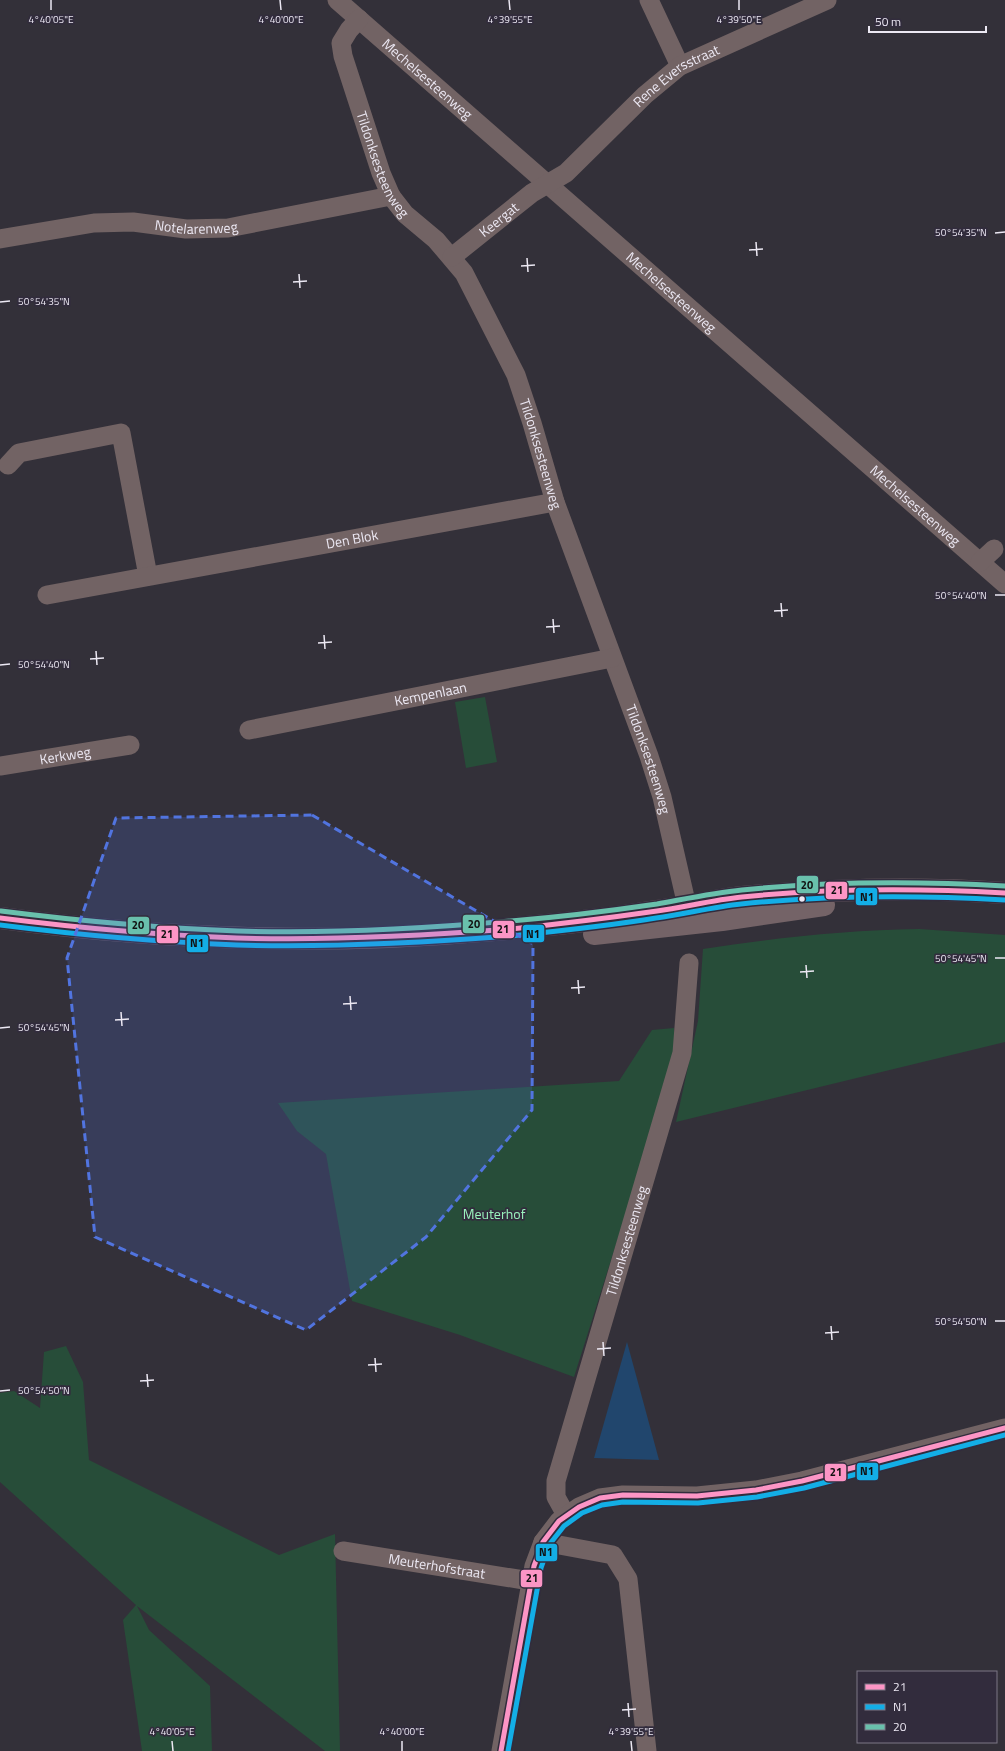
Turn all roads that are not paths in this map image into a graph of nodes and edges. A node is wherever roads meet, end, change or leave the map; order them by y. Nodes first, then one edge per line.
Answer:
1 (337, 0) edge
2 (649, 0) edge
3 (827, 0) edge
4 (359, 19) junction
5 (680, 66) junction
6 (548, 184) junction
7 (391, 196) junction
8 (0, 239) edge
9 (452, 257) junction
10 (8, 465) dead end
11 (556, 502) junction
12 (994, 549) dead end
13 (980, 562) junction
14 (148, 576) junction
15 (1005, 584) edge
16 (47, 595) dead end
17 (612, 658) junction
18 (249, 730) dead end
19 (130, 745) dead end
20 (0, 766) edge
21 (1005, 893) edge
22 (1005, 904) edge
23 (691, 915) junction
24 (0, 918) edge
25 (0, 930) edge
26 (689, 963) dead end
27 (1005, 1428) edge
28 (566, 1515) junction
29 (543, 1542) junction
30 (343, 1551) dead end
31 (530, 1581) junction
32 (501, 1751) edge
33 (647, 1751) edge

1 - 4 street, Mechelsesteenweg
2 - 5 street
3 - 5 street, Rene Eversstraat
4 - 6 street, Mechelsesteenweg
4 - 7 street, Tildonksesteenweg
5 - 6 street, Rene Eversstraat
6 - 9 street, Keergat
6 - 13 street, Mechelsesteenweg
7 - 8 street, Notelarenweg
7 - 9 street, Tildonksesteenweg
9 - 11 street, Tildonksesteenweg
10 - 14 street
11 - 14 street, Den Blok
11 - 17 street, Tildonksesteenweg
12 - 13 street
13 - 15 street, Mechelsesteenweg
14 - 16 street, Den Blok
17 - 18 street, Kempenlaan
17 - 23 street, Tildonksesteenweg
19 - 20 street, Kerkweg
21 - 23 main road
22 - 23 main road
23 - 24 main road
23 - 25 main road
26 - 28 street, Tildonksesteenweg
27 - 28 street
28 - 29 street
29 - 31 street
29 - 33 street
30 - 31 street, Meuterhofstraat
31 - 32 street

